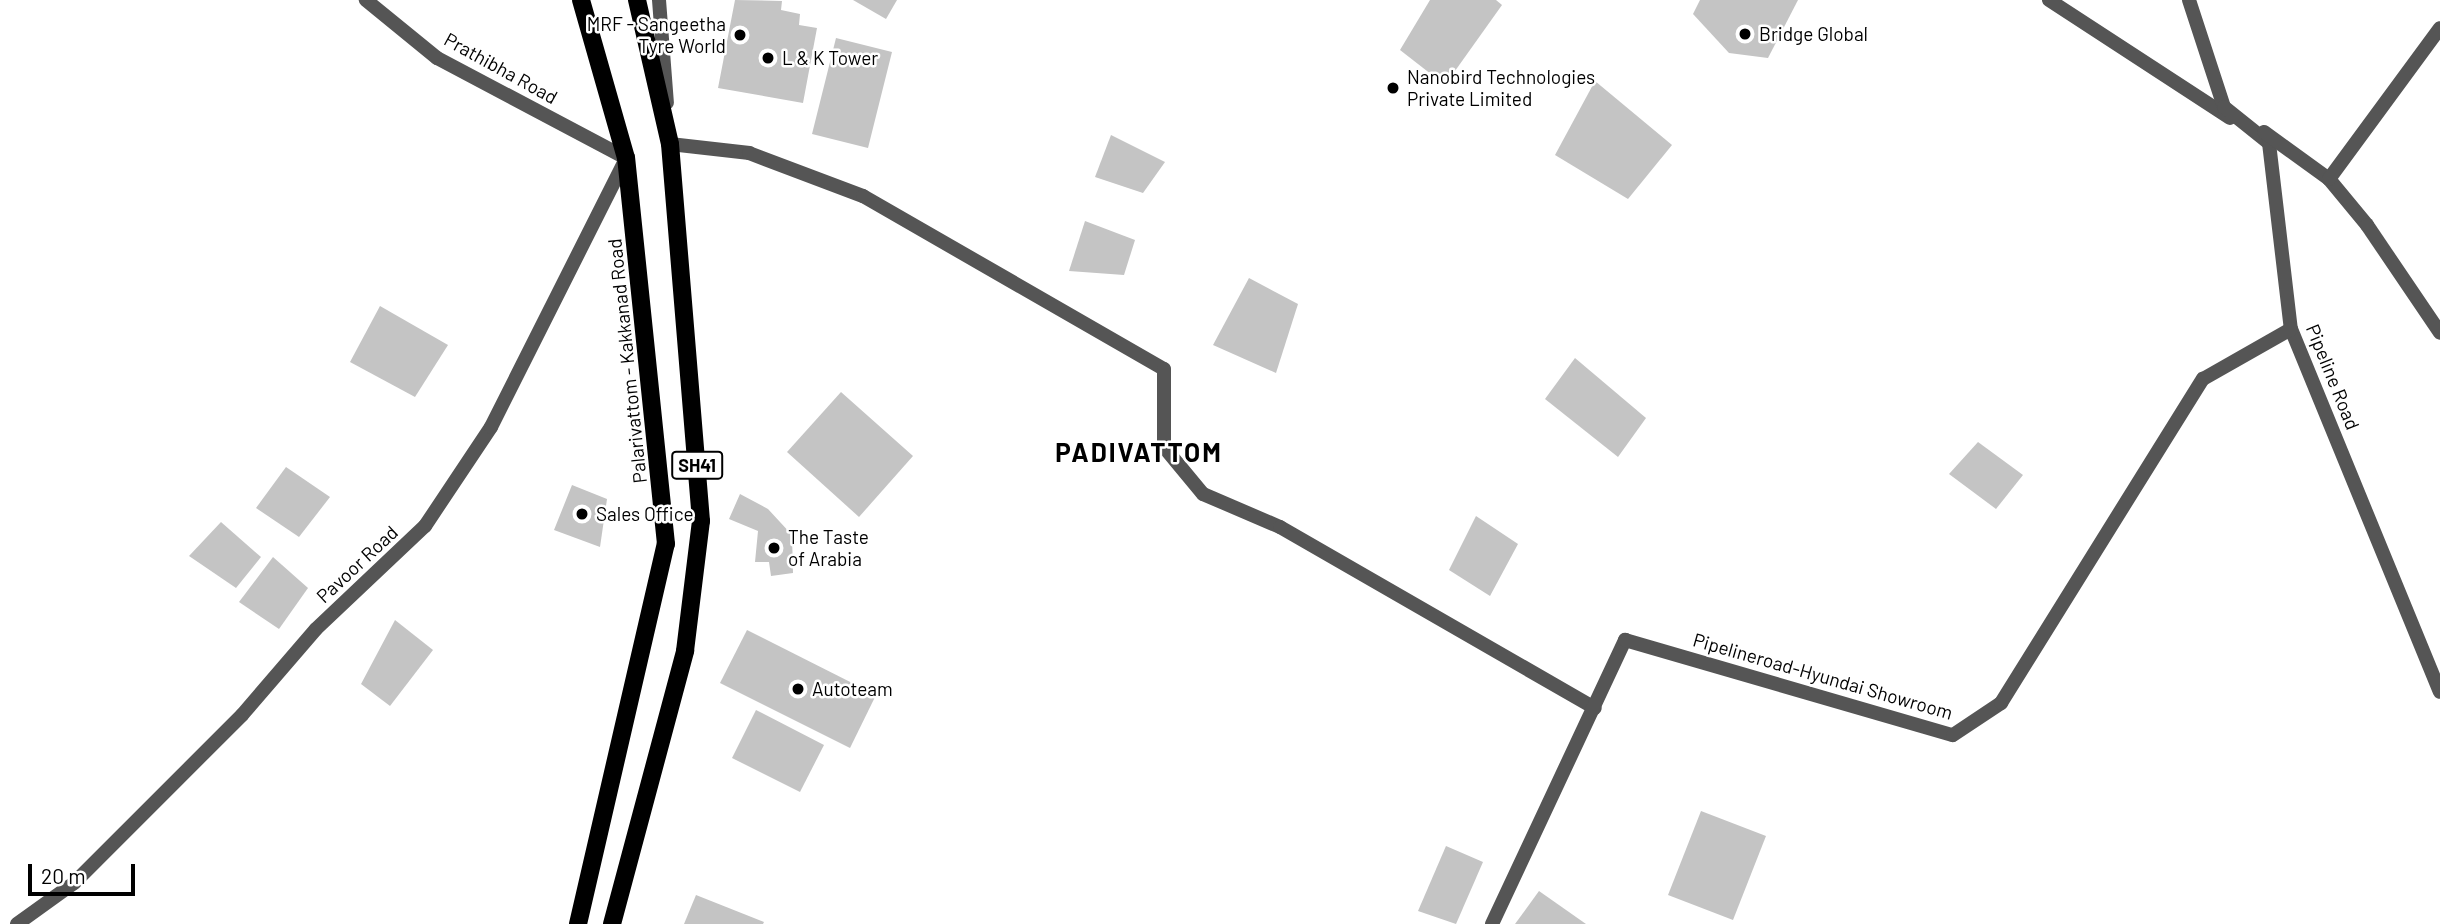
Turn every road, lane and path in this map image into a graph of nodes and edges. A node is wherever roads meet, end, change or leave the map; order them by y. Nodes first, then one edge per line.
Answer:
1 (366, 0) edge
2 (581, 0) edge
3 (637, 0) edge
4 (659, 0) edge
5 (2049, 0) edge
6 (2189, 0) edge
7 (2440, 28) edge
8 (2224, 107) junction
9 (2269, 143) junction
10 (670, 144) junction
11 (626, 158) junction
12 (2329, 179) junction
13 (2291, 328) junction
14 (2440, 333) edge
15 (2440, 692) edge
16 (1595, 708) junction
17 (18, 924) edge
18 (578, 924) edge
19 (612, 924) edge
20 (1492, 924) edge

1 - 11 street, Prathibha Road
2 - 11 main road, Palarivattom - Kakkanad Road
3 - 10 main road, SH41
4 - 10 street
5 - 9 street
6 - 8 street
7 - 12 street
8 - 9 street
8 - 12 street
9 - 13 street, Pipeline Road
10 - 16 street
10 - 19 main road, SH41
11 - 17 street, Pavoor Road
11 - 18 main road, Palarivattom - Kakkanad Road
12 - 14 street
13 - 15 street, Pipeline Road
13 - 16 street, Pipelineroad-Hyundai Showroom
16 - 20 street, Pipelineroad-Hyundai Showroom

